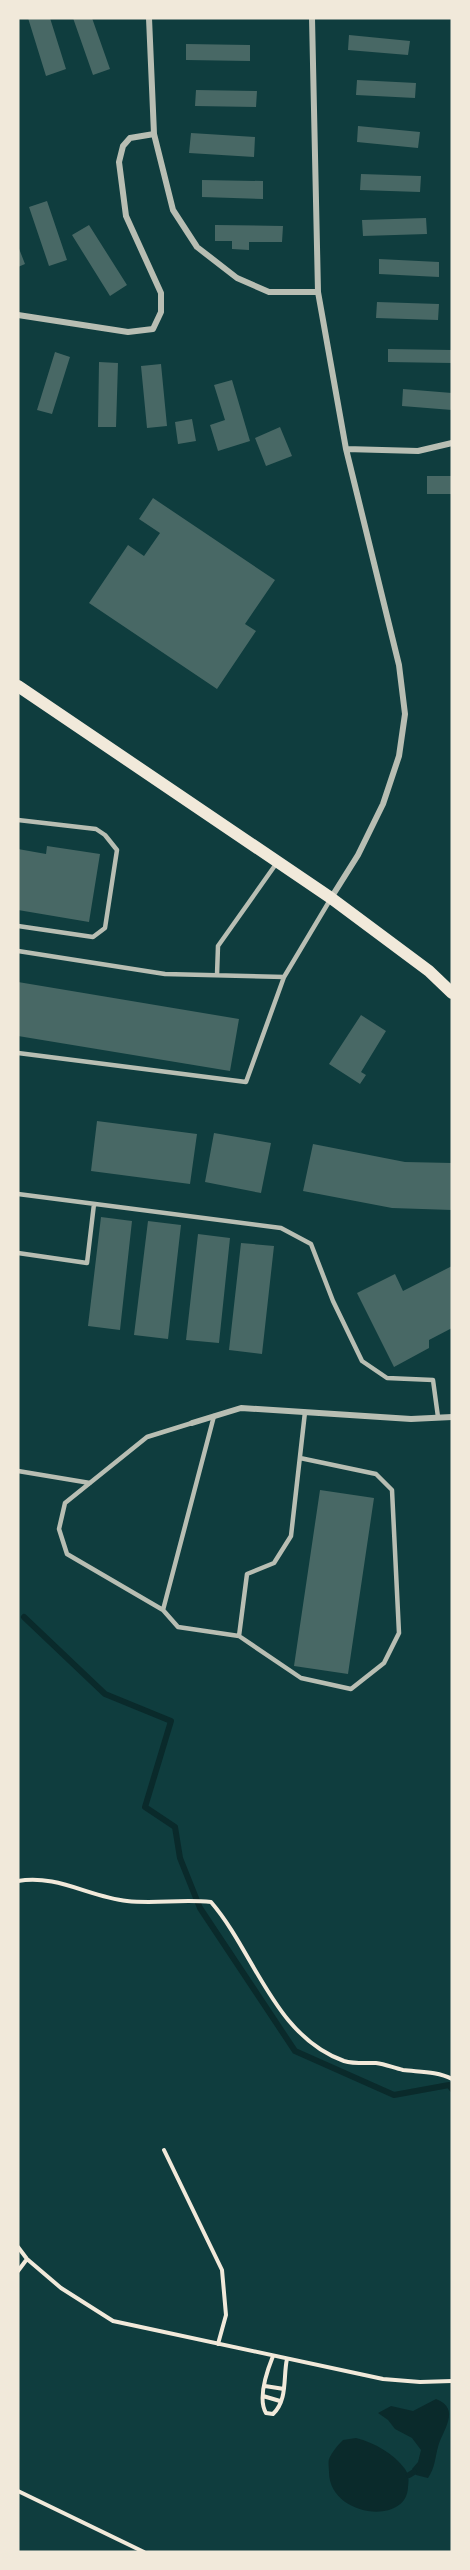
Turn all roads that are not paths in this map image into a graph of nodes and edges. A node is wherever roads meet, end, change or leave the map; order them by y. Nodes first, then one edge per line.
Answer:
1 (149, 18) edge
2 (312, 18) edge
3 (154, 134) junction
4 (318, 292) junction
5 (18, 315) edge
6 (452, 443) edge
7 (346, 450) junction
8 (18, 686) edge
9 (18, 820) edge
10 (278, 862) junction
11 (331, 898) junction
12 (18, 926) edge
13 (18, 951) edge
14 (217, 975) junction
15 (284, 977) junction
16 (452, 993) edge
17 (18, 1053) edge
18 (18, 1194) edge
19 (94, 1204) junction
20 (18, 1253) edge
21 (305, 1412) junction
22 (214, 1416) junction
23 (438, 1417) junction
24 (452, 1417) edge
25 (192, 1424) joint
26 (300, 1458) junction
27 (18, 1471) edge
28 (90, 1483) junction
29 (162, 1610) junction
30 (239, 1636) junction

1 - 3 street
2 - 4 street
3 - 4 street
3 - 5 street
4 - 7 street
6 - 7 street
7 - 11 street
8 - 10 main road
9 - 12 lane
10 - 11 main road
10 - 14 lane
11 - 15 lane
11 - 16 main road
13 - 14 lane
14 - 15 lane
15 - 17 lane
18 - 19 lane
19 - 20 lane
19 - 23 lane
21 - 22 street
21 - 23 street
21 - 26 lane
22 - 25 street
22 - 29 lane
23 - 24 street
25 - 28 lane
26 - 30 lane
26 - 30 lane
27 - 28 lane
28 - 29 lane
29 - 30 lane

